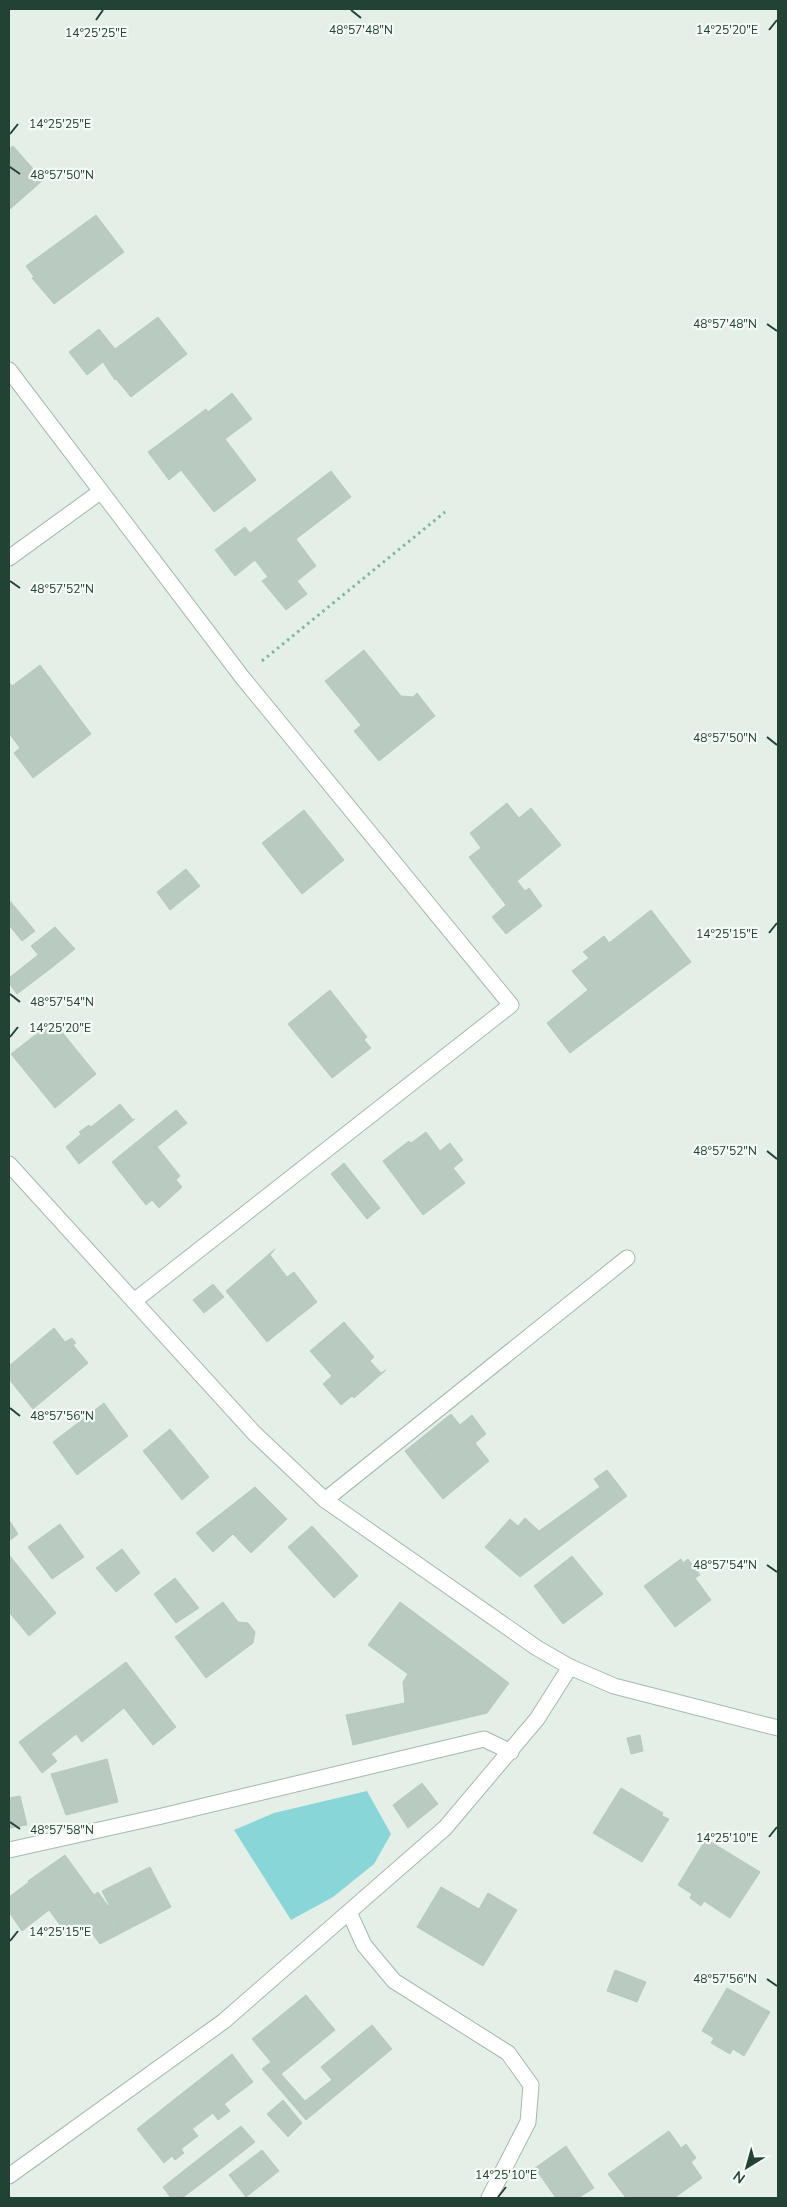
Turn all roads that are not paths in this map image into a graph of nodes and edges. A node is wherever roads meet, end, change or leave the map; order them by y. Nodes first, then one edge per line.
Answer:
1 (9, 370) edge
2 (100, 492) junction
3 (9, 558) edge
4 (9, 1164) edge
5 (627, 1258) dead end
6 (134, 1301) junction
7 (325, 1500) junction
8 (570, 1668) junction
9 (778, 1728) edge
10 (511, 1752) junction
11 (9, 1850) edge
12 (349, 1912) junction
13 (9, 2176) edge
14 (489, 2198) edge

1 - 2 street
2 - 3 street
2 - 6 street
4 - 6 street
5 - 7 street
6 - 7 street
7 - 8 street
8 - 9 street
8 - 10 street
10 - 11 street
10 - 12 street
12 - 13 street
12 - 14 street

